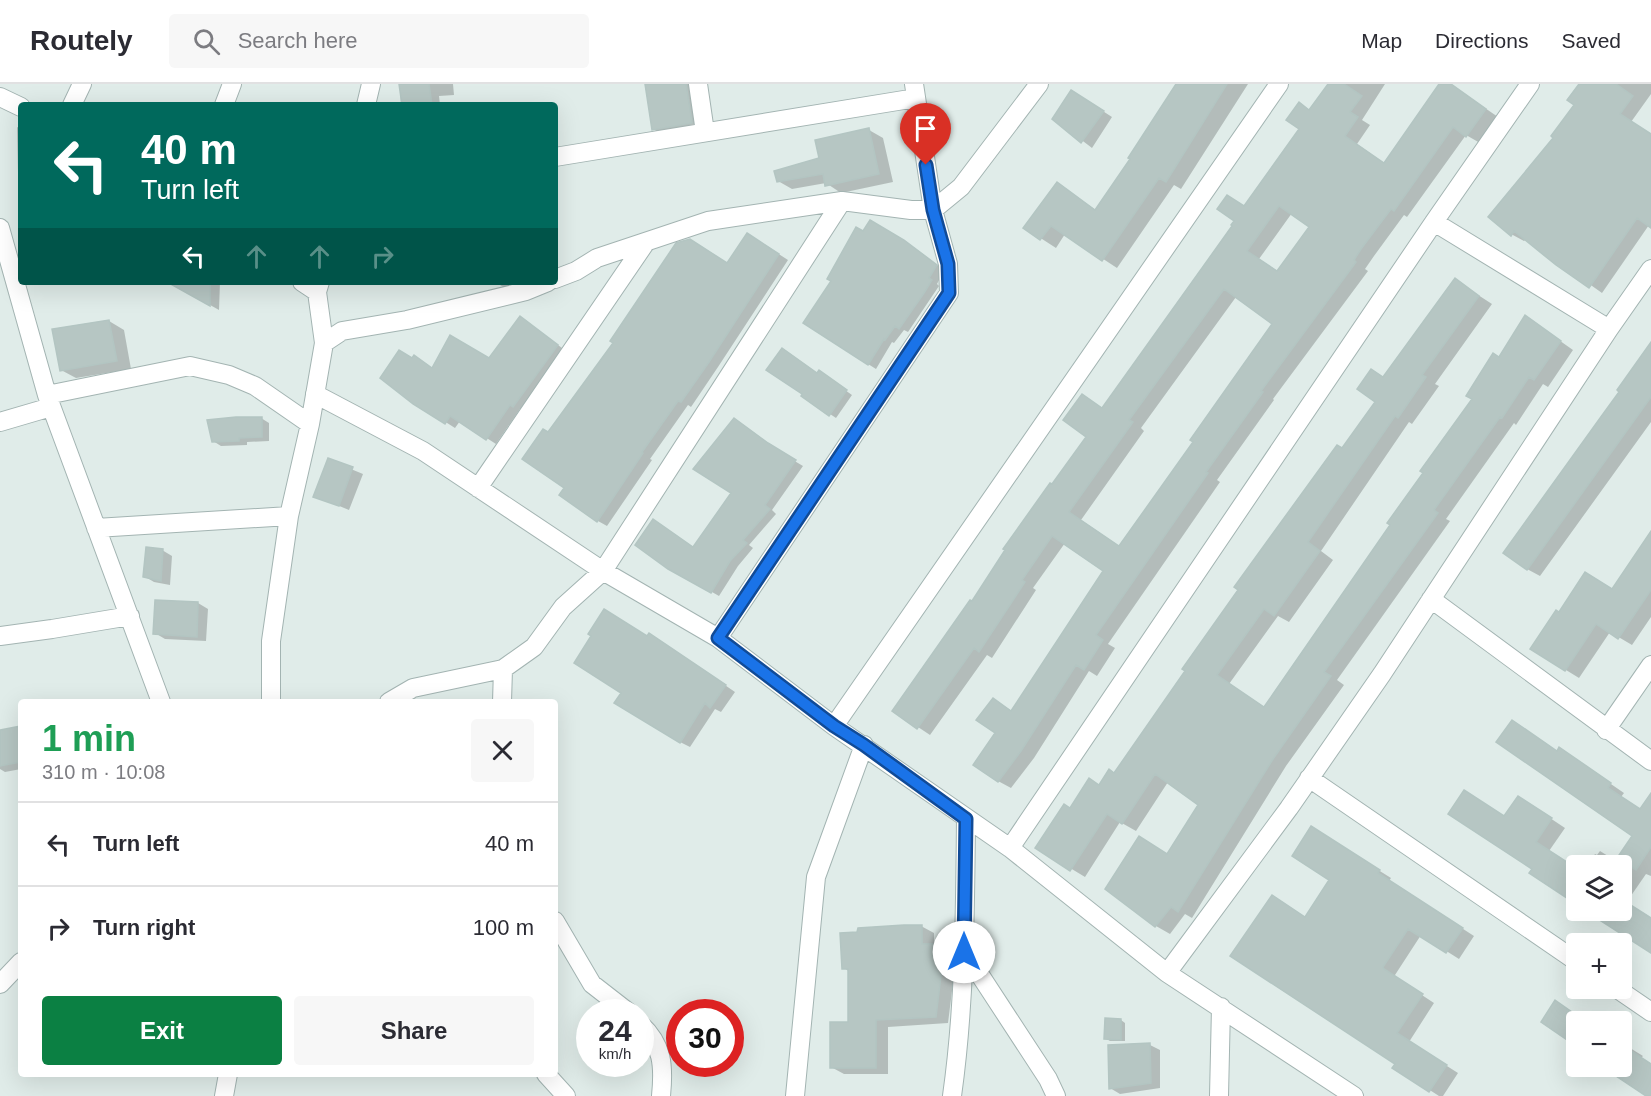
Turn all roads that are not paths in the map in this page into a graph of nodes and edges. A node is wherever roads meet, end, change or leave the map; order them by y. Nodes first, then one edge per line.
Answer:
1 (82, 84) edge
2 (232, 84) edge
3 (371, 84) edge
4 (698, 84) edge
5 (1039, 84) edge
6 (1279, 84) edge
7 (1530, 84) edge
8 (915, 91) edge
9 (0, 97) edge
10 (73, 102) edge
11 (225, 102) edge
12 (367, 102) edge
13 (18, 106) edge
14 (705, 132) junction
15 (558, 156) edge
16 (842, 201) junction
17 (933, 210) junction
18 (1434, 222) junction
19 (0, 228) edge
20 (646, 242) junction
21 (4, 258) edge
22 (1651, 269) edge
23 (558, 278) edge
24 (313, 285) edge
25 (541, 285) edge
26 (1609, 329) junction
27 (324, 343) junction
28 (315, 394) junction
29 (49, 401) junction
30 (0, 422) edge
31 (310, 424) junction
32 (478, 488) junction
33 (289, 516) junction
34 (96, 528) junction
35 (603, 570) junction
36 (1431, 599) junction
37 (130, 616) junction
38 (0, 636) edge
39 (718, 638) junction
40 (1651, 665) edge
41 (503, 669) junction
42 (160, 699) edge
43 (271, 699) edge
44 (394, 699) edge
45 (501, 699) edge
46 (834, 726) junction
47 (1606, 730) junction
48 (864, 745) junction
49 (1651, 761) edge
50 (1309, 778) junction
51 (966, 819) junction
52 (1010, 848) junction
53 (558, 926) edge
54 (964, 952) junction
55 (1566, 954) edge
56 (18, 965) edge
57 (1167, 973) junction
58 (0, 984) edge
59 (611, 999) edge
60 (1632, 999) edge
61 (1221, 1007) junction
62 (1651, 1012) edge
63 (654, 1037) edge
64 (227, 1077) edge
65 (549, 1077) edge
66 (224, 1096) edge
67 (566, 1096) edge
68 (662, 1096) edge
69 (795, 1096) edge
70 (952, 1096) edge
71 (1056, 1096) edge
72 (1220, 1096) edge
73 (1354, 1096) edge

1 - 10 street
2 - 11 street
3 - 12 street
4 - 14 street
5 - 17 street
6 - 46 street
7 - 18 street
8 - 14 street
8 - 17 street
9 - 13 street
14 - 15 street
16 - 17 street
16 - 20 street
16 - 35 street
17 - 39 street
18 - 26 street
18 - 52 street
19 - 21 street
20 - 23 street
20 - 32 street
21 - 29 street
22 - 26 street
24 - 27 street
25 - 27 street
26 - 36 street
27 - 28 street
28 - 31 street
28 - 32 street
29 - 30 street
29 - 31 street
29 - 34 street
31 - 33 street
32 - 35 street
33 - 34 street
33 - 43 street
34 - 37 street
35 - 39 street
35 - 41 street
36 - 47 street
36 - 50 street
37 - 38 street
37 - 42 street
39 - 46 street
40 - 47 street
41 - 44 street
41 - 45 street
46 - 48 street
47 - 49 street
48 - 51 street
48 - 69 street
50 - 55 street
50 - 57 street
51 - 52 street
51 - 54 street
52 - 57 street
53 - 59 street
54 - 70 street
54 - 71 street
56 - 58 street
57 - 61 street
60 - 62 street
61 - 72 street
61 - 73 street
63 - 68 street
64 - 66 street
65 - 67 street

